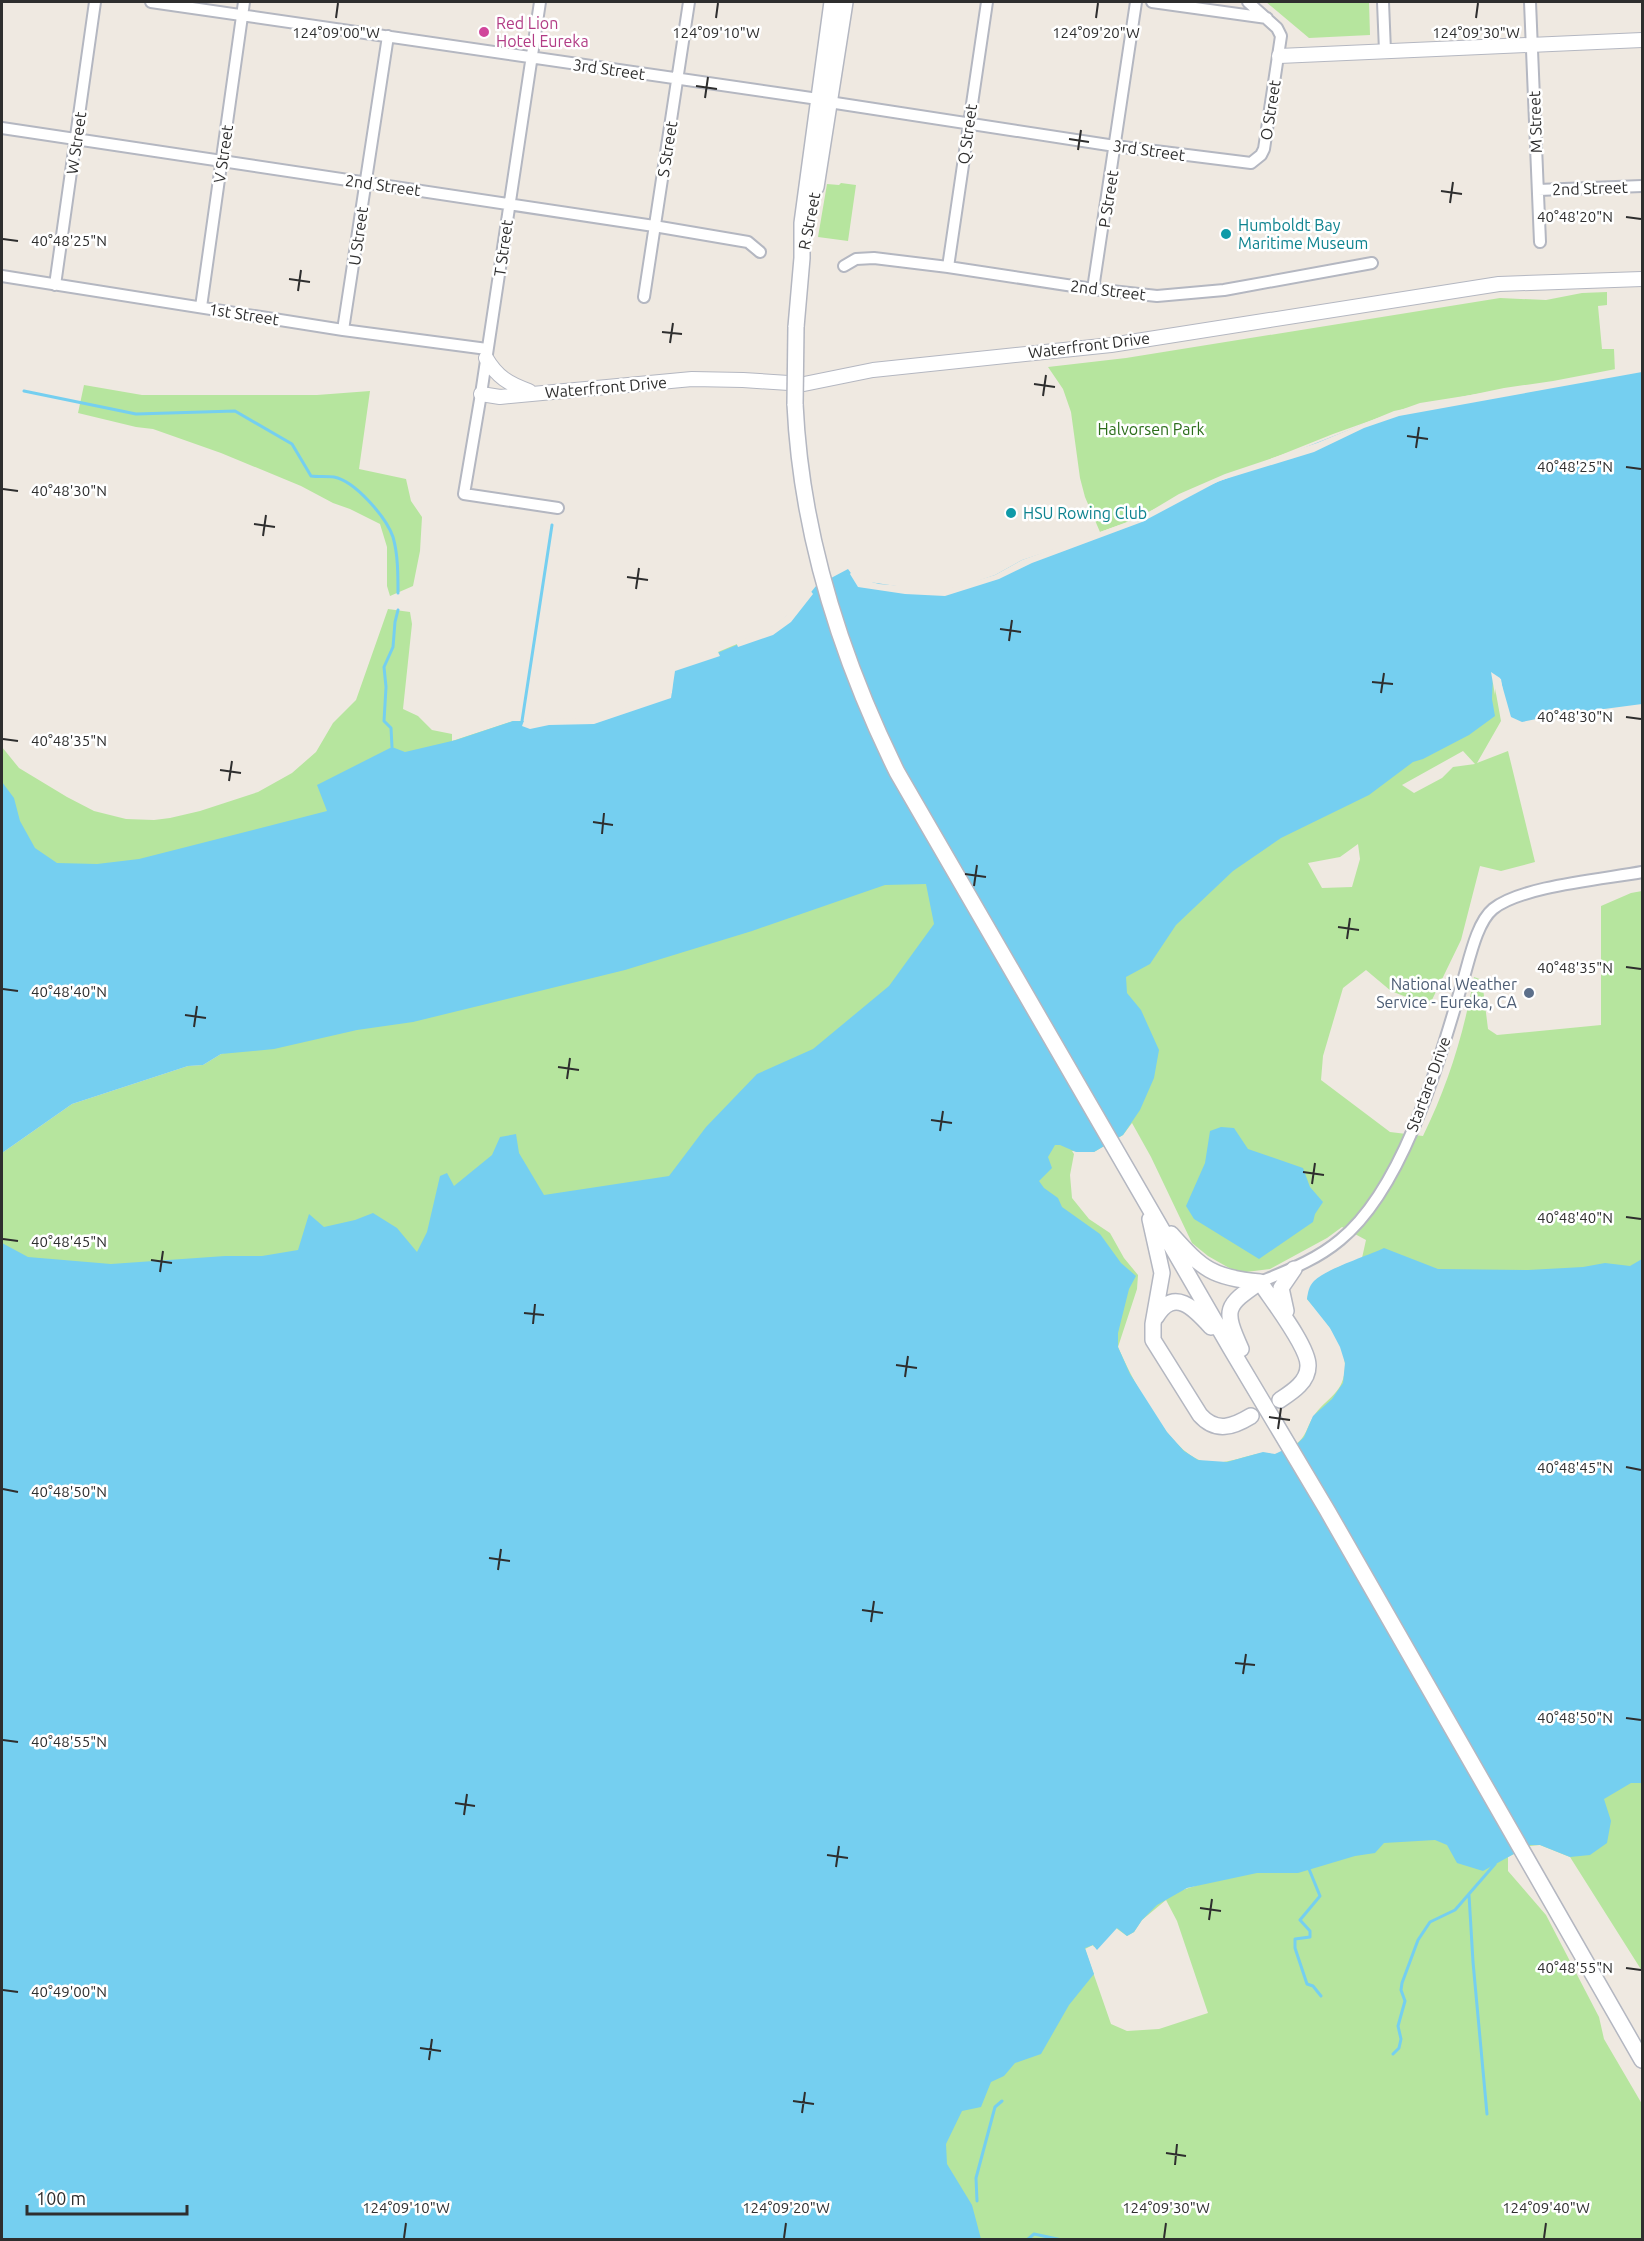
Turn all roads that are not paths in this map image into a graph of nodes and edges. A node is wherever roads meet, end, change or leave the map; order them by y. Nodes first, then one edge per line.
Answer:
1 (95, 2) edge
2 (151, 2) edge
3 (244, 2) edge
4 (540, 2) edge
5 (689, 2) edge
6 (832, 2) edge
7 (845, 2) edge
8 (987, 2) edge
9 (1136, 2) edge
10 (1152, 2) edge
11 (1248, 2) edge
12 (1383, 2) edge
13 (1530, 2) edge
14 (242, 15) junction
15 (1267, 18) junction
16 (388, 36) junction
17 (1642, 40) edge
18 (1532, 45) junction
19 (1385, 51) junction
20 (1279, 56) junction
21 (532, 58) junction
22 (678, 79) junction
23 (823, 101) junction
24 (968, 124) junction
25 (2, 128) edge
26 (76, 140) junction
27 (1116, 146) junction
28 (222, 160) junction
29 (1255, 161) joint
30 (365, 182) junction
31 (1642, 186) edge
32 (1538, 190) junction
33 (510, 203) junction
34 (654, 226) junction
35 (1540, 242) dead end
36 (760, 252) dead end
37 (1372, 262) dead end
38 (844, 266) dead end
39 (948, 267) junction
40 (2, 276) edge
41 (1642, 279) edge
42 (55, 285) junction
43 (1093, 290) junction
44 (644, 297) dead end
45 (201, 307) junction
46 (344, 330) junction
47 (487, 354) junction
48 (534, 393) junction
49 (482, 394) junction
50 (558, 508) dead end
51 (1642, 872) edge
52 (1146, 1202) junction
53 (1294, 1269) junction
54 (1260, 1282) junction
55 (1156, 1317) junction
56 (1291, 1328) junction
57 (1231, 1349) junction
58 (1280, 1400) dead end
59 (1262, 1401) junction
60 (1251, 1416) dead end
61 (1642, 2060) edge

1 - 26 street, W Street
2 - 14 street, 3rd Street
3 - 14 street, V Street
4 - 21 street, T Street
5 - 22 street, S Street
6 - 23 main road, R Street
7 - 23 main road, R Street
8 - 24 street, Q Street
9 - 27 street, P Street
10 - 15 street
11 - 15 street
12 - 19 street
13 - 18 street, M Street
14 - 16 street, 3rd Street
14 - 28 street, V Street
15 - 20 street, O Street
16 - 21 street, 3rd Street
16 - 30 street, U Street
17 - 18 street
18 - 19 street
18 - 32 street, M Street
19 - 20 street
20 - 29 street, O Street
21 - 22 street, 3rd Street
21 - 33 street, T Street
22 - 23 street, 3rd Street
22 - 34 street, S Street
23 - 24 street, 3rd Street
23 - 52 main road, R Street, bridge
24 - 27 street, 3rd Street
24 - 39 street, Q Street
25 - 26 street, 2nd Street
26 - 28 street, 2nd Street
26 - 42 street, W Street
27 - 29 street, 3rd Street
27 - 43 street, P Street
28 - 30 street, 2nd Street
28 - 45 street, V Street
30 - 33 street, 2nd Street
30 - 46 street, U Street
31 - 32 street, 2nd Street
32 - 35 street, M Street
33 - 34 street, 2nd Street
33 - 47 street, T Street
34 - 36 street, 2nd Street
34 - 44 street, S Street
37 - 43 street, 2nd Street
38 - 39 street, 2nd Street
39 - 43 street, 2nd Street
40 - 42 street, 1st Street
41 - 48 street, Waterfront Drive
42 - 45 street, 1st Street
45 - 46 street, 1st Street
46 - 47 street, 1st Street
47 - 48 street, Waterfront Drive
47 - 49 street, T Street
48 - 49 street, Waterfront Drive
49 - 50 street, T Street
51 - 53 street, Startare Drive
52 - 54 main road
52 - 55 main road
52 - 57 main road
53 - 54 street, Startare Drive
53 - 56 main road
54 - 56 main road
54 - 59 main road
55 - 57 main road
55 - 60 main road
56 - 58 main road
57 - 59 main road
59 - 61 main road

